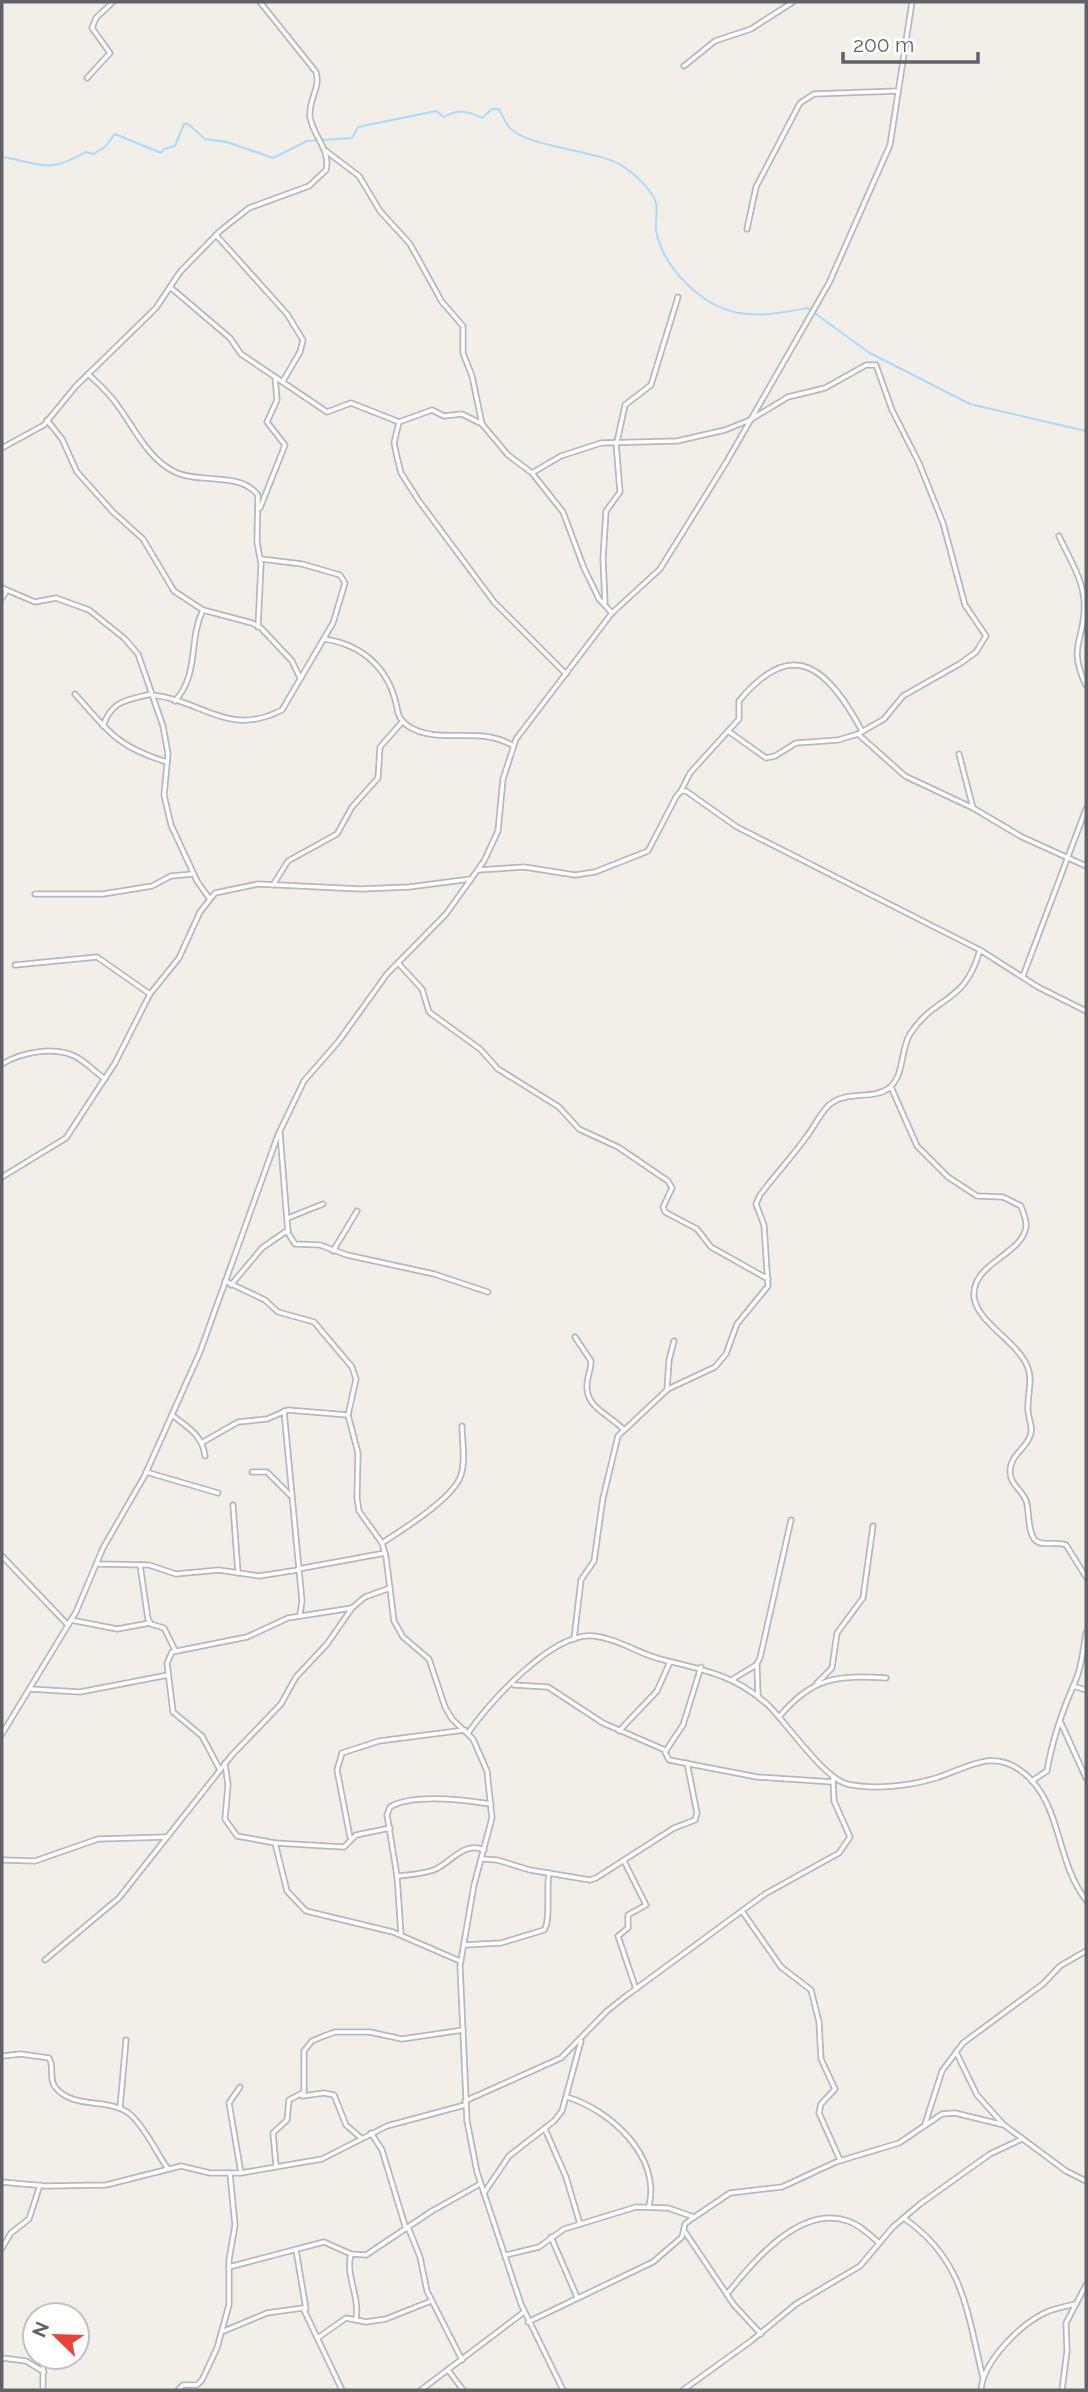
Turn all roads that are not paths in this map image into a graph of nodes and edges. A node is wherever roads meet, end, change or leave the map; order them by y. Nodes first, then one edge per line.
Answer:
1 (113, 2) edge
2 (260, 2) edge
3 (793, 2) edge
4 (912, 2) edge
5 (684, 66) dead end
6 (88, 78) dead end
7 (897, 91) junction
8 (326, 151) junction
9 (747, 229) dead end
10 (216, 235) junction
11 (170, 287) junction
12 (678, 297) dead end
13 (88, 374) junction
14 (275, 377) junction
15 (283, 381) junction
16 (47, 420) junction
17 (750, 420) junction
18 (399, 422) junction
19 (482, 424) junction
20 (617, 442) junction
21 (2, 448) edge
22 (532, 473) junction
23 (259, 510) junction
24 (1059, 536) dead end
25 (261, 559) junction
26 (2, 588) edge
27 (7, 590) junction
28 (2, 598) edge
29 (605, 606) junction
30 (203, 610) junction
31 (612, 613) junction
32 (258, 627) junction
33 (324, 639) junction
34 (566, 674) junction
35 (300, 678) junction
36 (1086, 685) edge
37 (75, 694) dead end
38 (151, 695) junction
39 (176, 701) junction
40 (403, 721) junction
41 (103, 726) junction
42 (728, 731) junction
43 (860, 732) junction
44 (513, 746) junction
45 (959, 754) dead end
46 (167, 762) junction
47 (681, 791) junction
48 (973, 808) junction
49 (1086, 809) edge
50 (1066, 858) junction
51 (1086, 866) edge
52 (478, 870) junction
53 (193, 874) junction
54 (471, 879) junction
55 (273, 885) junction
56 (36, 894) dead end
57 (209, 899) junction
58 (980, 950) junction
59 (398, 963) junction
60 (15, 965) dead end
61 (1023, 976) junction
62 (150, 994) junction
63 (1086, 1012) edge
64 (2, 1064) edge
65 (105, 1079) junction
66 (891, 1087) junction
67 (280, 1131) junction
68 (2, 1177) edge
69 (323, 1204) dead end
70 (357, 1211) dead end
71 (288, 1218) junction
72 (288, 1230) junction
73 (333, 1251) junction
74 (768, 1279) junction
75 (225, 1281) junction
76 (231, 1285) junction
77 (488, 1292) dead end
78 (575, 1337) dead end
79 (674, 1341) dead end
80 (667, 1390) junction
81 (284, 1411) junction
82 (172, 1415) junction
83 (348, 1415) junction
84 (462, 1426) dead end
85 (623, 1429) junction
86 (203, 1442) junction
87 (205, 1456) dead end
88 (146, 1472) junction
89 (253, 1472) dead end
90 (218, 1493) dead end
91 (290, 1494) junction
92 (233, 1505) dead end
93 (791, 1520) dead end
94 (873, 1526) dead end
95 (382, 1543) junction
96 (385, 1553) junction
97 (2, 1556) edge
98 (96, 1564) junction
99 (141, 1565) junction
100 (298, 1570) junction
101 (238, 1573) junction
102 (1086, 1577) edge
103 (390, 1588) junction
104 (352, 1608) junction
105 (300, 1615) junction
106 (71, 1620) junction
107 (150, 1623) junction
108 (68, 1625) junction
109 (1086, 1633) edge
110 (574, 1639) junction
111 (175, 1651) junction
112 (670, 1662) junction
113 (757, 1663) junction
114 (701, 1667) junction
115 (168, 1675) junction
116 (886, 1678) dead end
117 (733, 1679) junction
118 (817, 1683) junction
119 (512, 1685) junction
120 (1073, 1686) junction
121 (30, 1689) junction
122 (1086, 1689) edge
123 (758, 1698) junction
124 (779, 1717) junction
125 (1061, 1723) junction
126 (619, 1731) junction
127 (467, 1732) junction
128 (2, 1734) edge
129 (665, 1750) junction
130 (225, 1763) junction
131 (687, 1763) junction
132 (220, 1770) junction
133 (1086, 1778) edge
134 (833, 1780) junction
135 (1032, 1781) junction
136 (492, 1804) junction
137 (390, 1828) junction
138 (169, 1837) junction
139 (350, 1839) junction
140 (275, 1843) junction
141 (484, 1850) junction
142 (481, 1859) junction
143 (2, 1860) edge
144 (624, 1861) junction
145 (550, 1872) junction
146 (397, 1876) junction
147 (1086, 1900) edge
148 (742, 1911) junction
149 (401, 1935) junction
150 (464, 1945) junction
151 (1086, 1951) edge
152 (45, 1960) dead end
153 (460, 1961) junction
154 (636, 1989) junction
155 (463, 2029) junction
156 (126, 2040) dead end
157 (581, 2040) junction
158 (956, 2052) junction
159 (2, 2056) edge
160 (240, 2087) dead end
161 (301, 2096) junction
162 (567, 2096) junction
163 (465, 2103) junction
164 (120, 2108) junction
165 (1004, 2125) junction
166 (925, 2126) junction
167 (545, 2129) junction
168 (370, 2133) junction
169 (361, 2138) junction
170 (1022, 2139) junction
171 (840, 2160) junction
172 (276, 2166) junction
173 (168, 2169) junction
174 (241, 2173) junction
175 (230, 2174) junction
176 (1086, 2181) edge
177 (2, 2182) edge
178 (481, 2184) junction
179 (40, 2185) junction
180 (484, 2193) junction
181 (649, 2206) junction
182 (694, 2217) junction
183 (905, 2219) junction
184 (580, 2224) junction
185 (407, 2228) junction
186 (684, 2231) junction
187 (551, 2236) junction
188 (879, 2243) junction
189 (2, 2248) edge
190 (296, 2250) junction
191 (351, 2253) junction
192 (506, 2255) junction
193 (229, 2267) junction
194 (1086, 2285) edge
195 (727, 2294) junction
196 (577, 2297) junction
197 (431, 2301) junction
198 (1076, 2304) junction
199 (306, 2309) junction
200 (524, 2312) junction
201 (356, 2319) junction
202 (528, 2322) junction
203 (224, 2330) junction
204 (761, 2334) junction
205 (319, 2337) junction
206 (2, 2358) edge
207 (462, 2360) junction
208 (448, 2371) junction
209 (44, 2372) joint
210 (982, 2378) junction
211 (43, 2390) edge
212 (178, 2390) edge
213 (342, 2390) edge
214 (421, 2390) edge
215 (463, 2390) edge
216 (563, 2390) edge
217 (683, 2390) edge
218 (981, 2390) edge
219 (1062, 2390) edge

1 - 6 street
2 - 8 street
3 - 5 street
4 - 7 street
7 - 9 street
7 - 17 street
8 - 10 street
8 - 19 street
10 - 11 street
10 - 15 street
11 - 13 street
11 - 14 street
12 - 20 street
13 - 16 street
13 - 23 street
14 - 15 street
14 - 23 street
15 - 18 street
16 - 21 street
16 - 30 street
17 - 20 street
17 - 31 street
17 - 43 street
18 - 19 street
18 - 34 street
19 - 22 street
20 - 22 street
20 - 29 street
22 - 29 street
23 - 25 street
24 - 36 street
25 - 32 street
25 - 33 street
26 - 27 street
27 - 28 street
27 - 38 street
29 - 31 street
30 - 32 street
30 - 39 street
31 - 34 street
32 - 35 street
33 - 35 street
33 - 40 street
34 - 44 street
35 - 39 street
37 - 41 street
38 - 39 street
38 - 41 street
38 - 46 street
40 - 44 street
40 - 55 street
41 - 46 street
42 - 43 street
42 - 43 street
42 - 47 street
43 - 48 street
44 - 52 street
45 - 48 street
46 - 53 street
47 - 52 street
47 - 58 street
48 - 50 street
49 - 50 street
50 - 51 street
50 - 61 street
52 - 54 street
53 - 56 street
53 - 57 street
54 - 55 street
54 - 59 street
55 - 57 street
57 - 62 street
58 - 61 street
58 - 66 street
59 - 67 street
59 - 74 street
60 - 62 street
61 - 63 street
62 - 65 street
64 - 65 street
65 - 68 street
66 - 74 street
66 - 102 street
67 - 71 street
67 - 75 street
69 - 71 street
70 - 73 street
71 - 72 street
72 - 73 street
72 - 76 street
73 - 77 street
74 - 80 street
75 - 76 street
75 - 82 street
76 - 83 street
78 - 85 street
79 - 80 street
80 - 85 street
81 - 83 street
81 - 86 street
81 - 91 street
82 - 86 street
82 - 88 street
83 - 95 street
84 - 95 street
85 - 110 street
86 - 87 street
88 - 90 street
88 - 98 street
89 - 91 street
91 - 100 street
92 - 101 street
93 - 113 street
94 - 118 street
95 - 96 street
96 - 100 street
96 - 103 street
97 - 108 street
98 - 99 street
98 - 106 street
99 - 101 street
99 - 107 street
100 - 101 street
100 - 105 street
103 - 104 street
103 - 127 street
104 - 105 street
104 - 130 street
105 - 111 street
106 - 107 street
106 - 108 street
107 - 111 street
108 - 121 street
109 - 120 street
110 - 112 street
110 - 119 street
111 - 115 street
112 - 114 street
112 - 126 street
113 - 117 street
113 - 123 street
114 - 117 street
114 - 129 street
115 - 121 street
115 - 132 street
116 - 118 street
117 - 123 street
118 - 124 street
119 - 126 street
119 - 127 street
120 - 122 street
120 - 125 street
121 - 128 street
123 - 124 street
124 - 134 street
125 - 133 street
125 - 135 street
126 - 129 street
127 - 136 street
127 - 139 street
129 - 131 street
130 - 132 street
130 - 140 street
131 - 134 street
131 - 144 street
132 - 138 street
134 - 135 street
134 - 148 street
135 - 147 street
136 - 137 street
136 - 141 street
137 - 139 street
137 - 146 street
138 - 143 street
138 - 152 street
139 - 140 street
140 - 149 street
141 - 142 street
141 - 146 street
142 - 145 street
142 - 150 street
144 - 145 street
144 - 154 street
145 - 150 street
146 - 149 street
148 - 154 street
148 - 171 street
149 - 153 street
150 - 153 street
151 - 158 street
153 - 155 street
154 - 157 street
155 - 161 street
155 - 163 street
156 - 164 street
157 - 162 street
157 - 163 street
158 - 165 street
158 - 166 street
159 - 164 street
160 - 174 street
161 - 169 street
161 - 172 street
162 - 167 street
162 - 181 street
163 - 168 street
163 - 178 street
164 - 173 street
165 - 166 street
165 - 170 street
166 - 171 street
167 - 180 street
167 - 184 street
168 - 169 street
168 - 185 street
169 - 172 street
170 - 176 street
170 - 183 street
171 - 182 street
172 - 174 street
173 - 175 street
173 - 179 street
174 - 175 street
175 - 193 street
177 - 179 street
178 - 180 street
178 - 185 street
179 - 189 street
180 - 192 street
181 - 182 street
181 - 184 street
182 - 186 street
183 - 188 street
183 - 210 street
184 - 187 street
185 - 191 street
185 - 197 street
186 - 195 street
186 - 196 street
187 - 192 street
187 - 196 street
188 - 195 street
188 - 204 street
190 - 191 street
190 - 193 street
190 - 199 street
191 - 201 street
192 - 200 street
193 - 203 street
194 - 198 street
195 - 204 street
196 - 202 street
197 - 201 street
197 - 207 street
198 - 210 street
198 - 219 street
199 - 203 street
199 - 205 street
200 - 202 street
200 - 207 street
201 - 205 street
202 - 216 street
203 - 212 street
204 - 217 street
205 - 213 street
206 - 209 street
207 - 208 street
208 - 214 street
208 - 215 street
209 - 211 street
210 - 218 street

